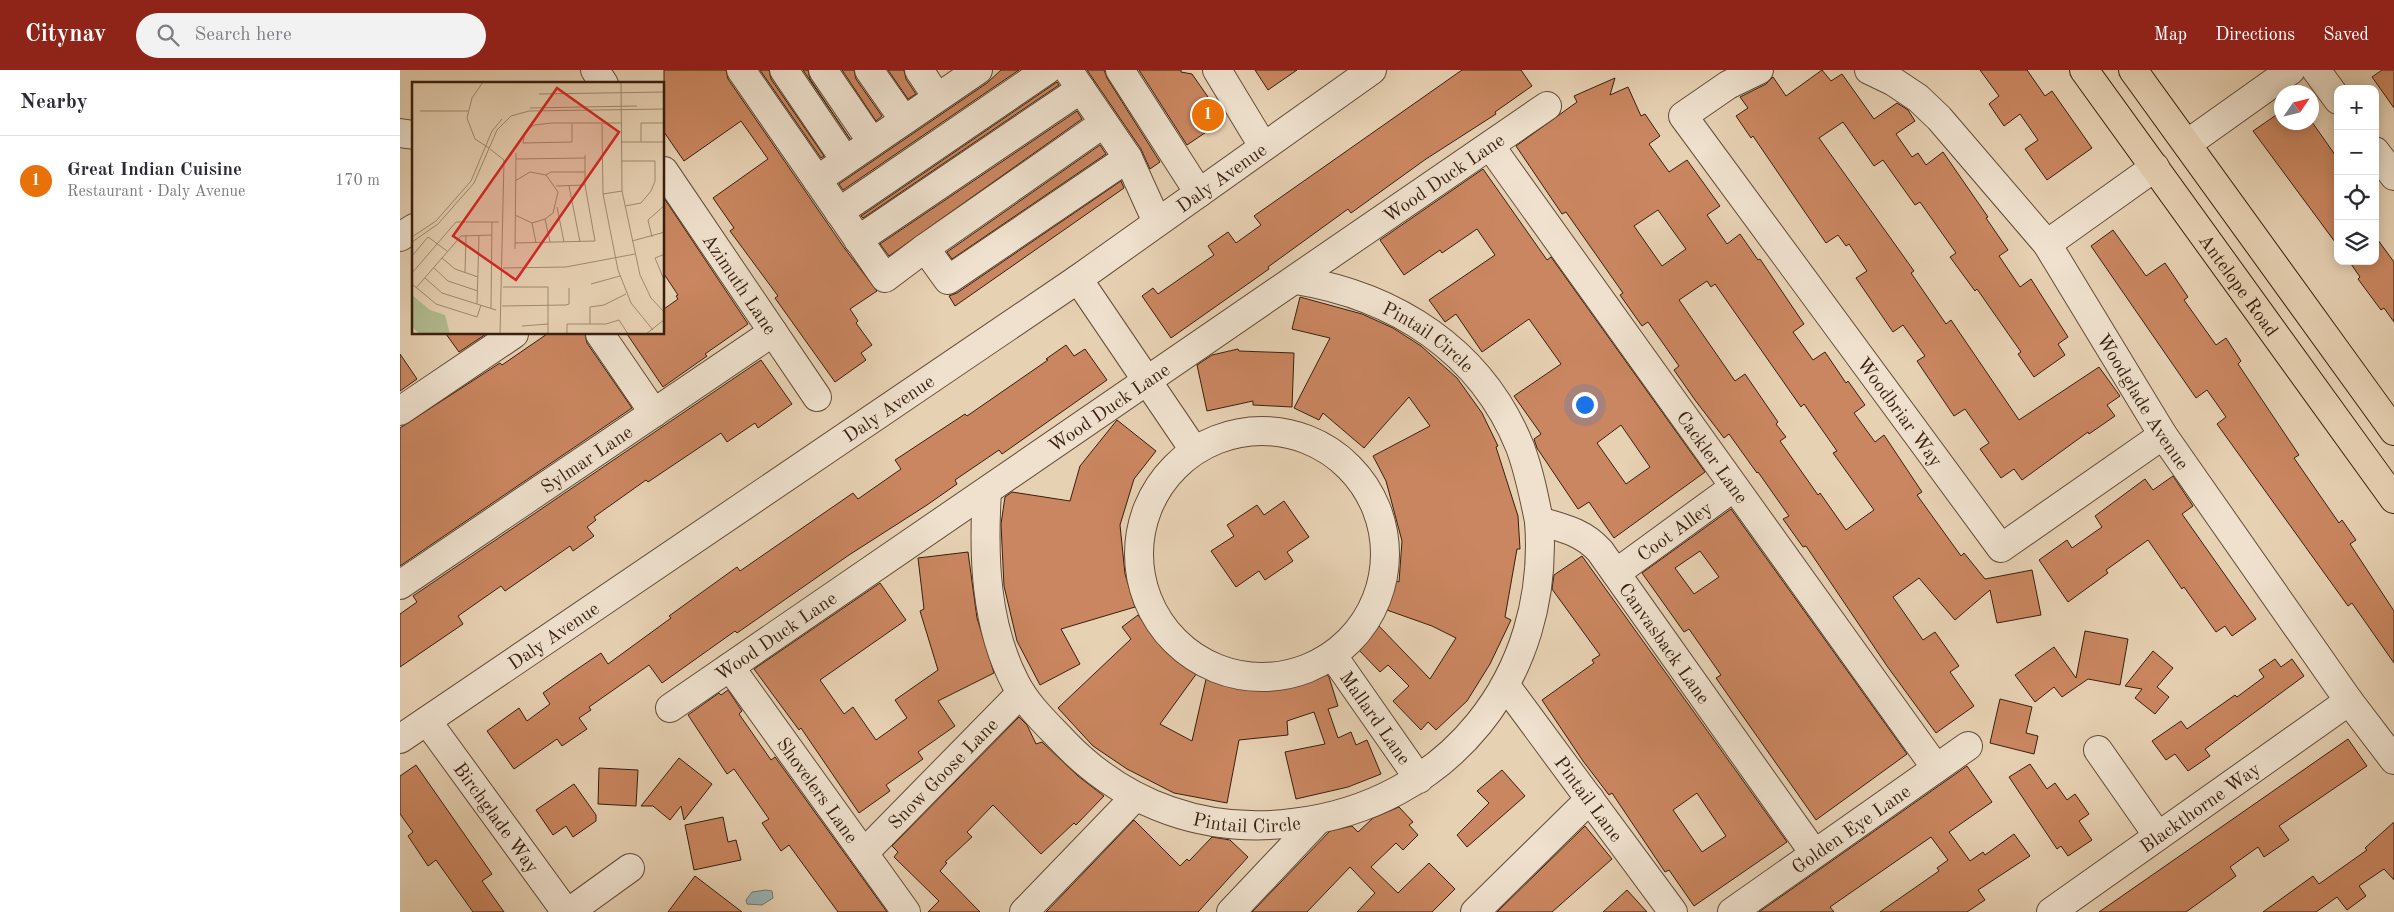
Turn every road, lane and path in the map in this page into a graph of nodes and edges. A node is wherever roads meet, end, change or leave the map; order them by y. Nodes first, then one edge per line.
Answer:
1 (595, 70) edge
2 (741, 70) edge
3 (784, 70) edge
4 (823, 70) edge
5 (869, 70) edge
6 (919, 70) edge
7 (1047, 70) edge
8 (1120, 70) edge
9 (1217, 70) edge
10 (1372, 70) edge
11 (1760, 70) edge
12 (1869, 70) edge
13 (2085, 70) edge
14 (2133, 70) edge
15 (2291, 70) edge
16 (2316, 70) edge
17 (975, 71) edge
18 (1074, 79) edge
19 (603, 82) edge
20 (2334, 95) edge
21 (937, 97) junction
22 (1547, 106) dead end
23 (904, 120) junction
24 (1104, 122) junction
25 (872, 142) junction
26 (2187, 144) junction
27 (1263, 146) junction
28 (1491, 147) junction
29 (2379, 156) edge
30 (1128, 158) junction
31 (845, 160) junction
32 (2155, 167) junction
33 (665, 172) edge
34 (2394, 176) edge
35 (816, 180) junction
36 (1198, 193) junction
37 (839, 212) junction
38 (1157, 222) junction
39 (412, 229) edge
40 (400, 237) edge
41 (858, 240) junction
42 (2047, 244) junction
43 (2259, 245) junction
44 (925, 248) junction
45 (1078, 279) junction
46 (1296, 280) junction
47 (773, 332) junction
48 (513, 335) edge
49 (601, 335) edge
50 (1146, 383) junction
51 (817, 397) dead end
52 (400, 411) edge
53 (654, 413) junction
54 (2394, 431) edge
55 (2163, 435) junction
56 (1194, 450) junction
57 (1734, 487) junction
58 (987, 491) junction
59 (2394, 498) edge
60 (1539, 521) junction
61 (1616, 574) junction
62 (400, 585) edge
63 (1333, 656) junction
64 (730, 667) junction
65 (1506, 686) junction
66 (1021, 693) junction
67 (2350, 701) junction
68 (670, 708) dead end
69 (427, 721) junction
70 (400, 739) edge
71 (1968, 746) dead end
72 (2098, 750) dead end
73 (2394, 760) edge
74 (1936, 768) junction
75 (1419, 779) junction
76 (1135, 797) junction
77 (1590, 799) junction
78 (1318, 820) junction
79 (2158, 836) junction
80 (864, 853) junction
81 (1814, 853) junction
82 (630, 868) dead end
83 (568, 912) edge
84 (906, 912) edge
85 (1024, 912) edge
86 (1231, 912) edge
87 (1475, 912) edge
88 (1673, 912) edge
89 (1732, 912) edge
90 (2050, 912) edge

1 - 19 street
2 - 35 street
3 - 31 street
4 - 25 street
5 - 23 street
6 - 21 street
7 - 37 street
8 - 36 street
9 - 27 street
10 - 27 street, Daly Avenue
11 - 55 street, Woodbriar Way
12 - 42 street, Woodglade Avenue
13 - 26 main road
13 - 32 main road, Antelope Road
14 - 26 main road, Antelope Road
15 - 26 street
16 - 20 street
17 - 21 street
18 - 24 street
18 - 41 street
21 - 23 street
22 - 28 street, Wood Duck Lane
23 - 25 street
24 - 30 street
24 - 44 street
25 - 31 street
26 - 43 main road, Antelope Road
27 - 36 street, Daly Avenue
28 - 46 street, Wood Duck Lane
28 - 57 street, Cackler Lane
29 - 34 street
30 - 38 street
30 - 44 street
31 - 35 street
32 - 42 street
32 - 43 main road
32 - 59 main road, Antelope Road
33 - 47 street, Azimuth Lane
35 - 37 street
36 - 38 street, Daly Avenue
37 - 41 street
38 - 45 street, Daly Avenue
39 - 40 street
41 - 44 street
42 - 55 street, Woodglade Avenue
43 - 54 main road, Antelope Road
45 - 50 street
45 - 69 street, Daly Avenue
46 - 50 street, Wood Duck Lane
46 - 60 street, Pintail Circle
47 - 51 street, Azimuth Lane
47 - 53 street, Sylmar Lane
48 - 52 street
49 - 53 street
50 - 56 street
50 - 58 street, Wood Duck Lane
53 - 62 street, Sylmar Lane
55 - 67 street, Woodglade Avenue
56 - 63 street, Mallard Lane
56 - 63 street, Mallard Lane
57 - 61 street, Coot Alley
57 - 74 street, Cackler Lane
58 - 64 street, Wood Duck Lane
58 - 66 street, Pintail Circle
60 - 61 street, Canvasback Lane
60 - 65 street, Pintail Circle
61 - 81 street, Canvasback Lane
63 - 75 street, Mallard Lane
64 - 68 street, Wood Duck Lane
64 - 80 street, Shovelers Lane
65 - 75 street, Pintail Circle
65 - 77 street, Pintail Lane
66 - 76 street, Pintail Circle
66 - 80 street, Snow Goose Lane
67 - 73 street, Woodglade Avenue
67 - 79 street, Blackthorne Way
69 - 70 street, Daly Avenue
69 - 83 street, Birchglade Way
71 - 74 street, Golden Eye Lane
72 - 79 street
74 - 81 street, Golden Eye Lane
75 - 78 street, Pintail Circle
76 - 78 street, Pintail Circle
76 - 85 street
77 - 87 street
77 - 88 street, Pintail Lane
78 - 86 street
79 - 90 street, Blackthorne Way
80 - 84 street, Shovelers Lane
81 - 89 street, Golden Eye Lane
82 - 83 street

